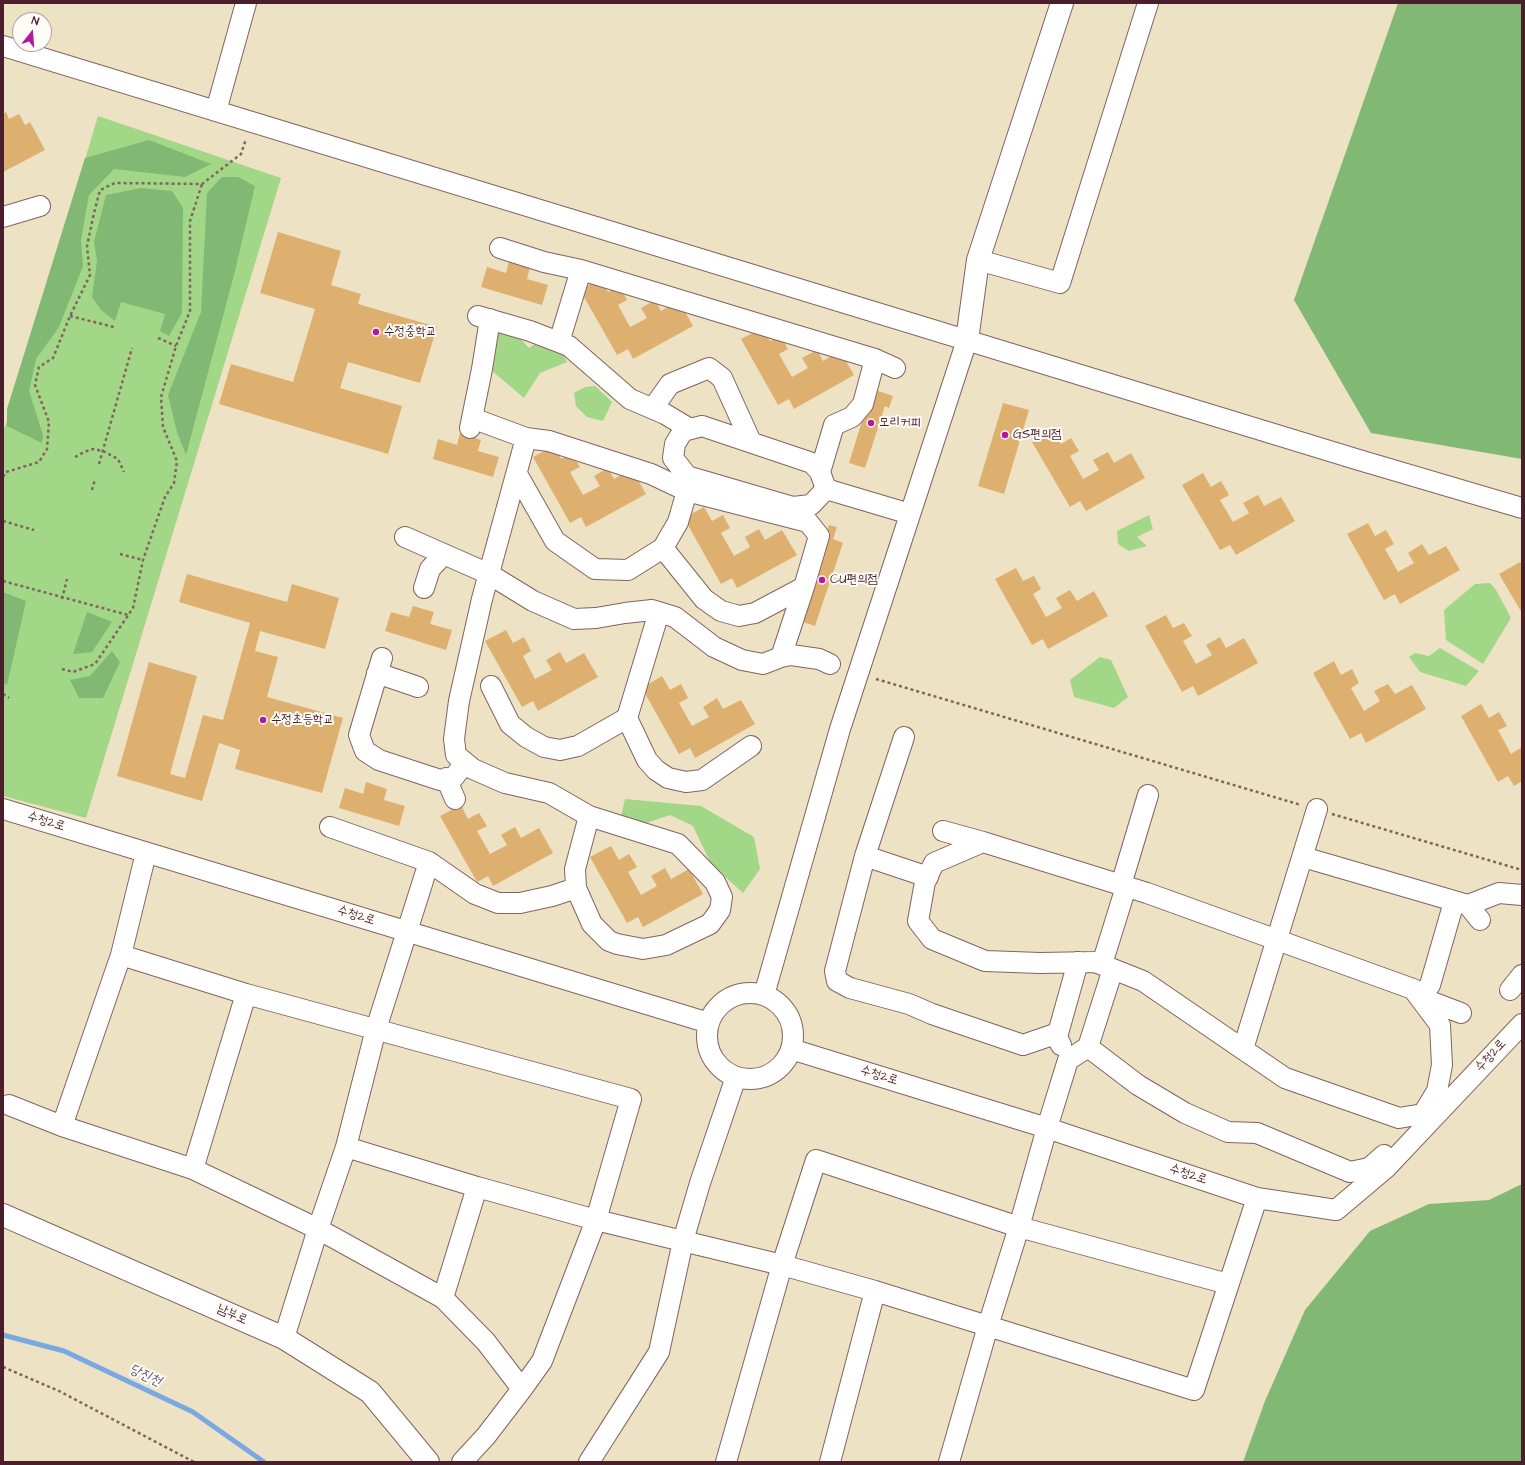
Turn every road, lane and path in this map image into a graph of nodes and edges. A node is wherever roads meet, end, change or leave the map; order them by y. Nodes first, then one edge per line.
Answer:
1 (246, 3) edge
2 (1062, 3) edge
3 (1148, 3) edge
4 (3, 46) edge
5 (216, 111) junction
6 (251, 122) junction
7 (202, 184) junction
8 (40, 206) dead end
9 (3, 217) edge
10 (500, 248) dead end
11 (978, 260) junction
12 (581, 270) junction
13 (70, 316) junction
14 (114, 327) dead end
15 (158, 338) dead end
16 (967, 340) junction
17 (559, 342) junction
18 (176, 346) junction
19 (132, 348) dead end
20 (875, 359) junction
21 (896, 368) dead end
22 (653, 408) junction
23 (690, 429) junction
24 (526, 438) junction
25 (751, 442) junction
26 (103, 451) junction
27 (75, 457) dead end
28 (99, 464) dead end
29 (124, 472) dead end
30 (517, 474) junction
31 (3, 477) edge
32 (95, 479) dead end
33 (823, 480) junction
34 (92, 490) dead end
35 (686, 491) junction
36 (1522, 508) edge
37 (802, 513) junction
38 (910, 514) junction
39 (3, 522) edge
40 (34, 530) dead end
41 (405, 536) dead end
42 (663, 548) junction
43 (120, 554) dead end
44 (444, 554) junction
45 (143, 560) junction
46 (489, 574) junction
47 (67, 579) dead end
48 (3, 581) edge
49 (804, 587) junction
50 (424, 588) dead end
51 (62, 598) junction
52 (659, 612) junction
53 (128, 615) junction
54 (781, 657) junction
55 (830, 664) dead end
56 (62, 669) dead end
57 (876, 679) dead end
58 (491, 686) dead end
59 (418, 687) dead end
60 (3, 694) edge
61 (9, 698) dead end
62 (627, 718) junction
63 (904, 737) dead end
64 (751, 746) dead end
65 (465, 763) junction
66 (446, 778) junction
67 (1148, 795) dead end
68 (455, 798) dead end
69 (3, 809) edge
70 (1317, 809) junction
71 (589, 816) junction
72 (330, 827) dead end
73 (943, 831) dead end
74 (982, 842) junction
75 (146, 853) junction
76 (865, 856) junction
77 (1303, 857) junction
78 (429, 862) junction
79 (1522, 870) edge
80 (928, 877) junction
81 (1124, 886) junction
82 (576, 888) junction
83 (1522, 894) edge
84 (1467, 909) junction
85 (406, 931) junction
86 (1277, 940) junction
87 (121, 955) junction
88 (1078, 962) junction
89 (1107, 966) junction
90 (246, 994) junction
91 (764, 995) junction
92 (1419, 997) junction
93 (1461, 1013) dead end
94 (709, 1023) junction
95 (1522, 1024) edge
96 (376, 1029) junction
97 (1058, 1033) junction
98 (1088, 1047) junction
99 (791, 1049) junction
100 (1243, 1049) junction
101 (1068, 1060) junction
102 (736, 1077) junction
103 (9, 1105) dead end
104 (1412, 1116) junction
105 (62, 1126) junction
106 (1046, 1128) junction
107 (346, 1147) junction
108 (193, 1169) junction
109 (477, 1187) junction
110 (1257, 1198) junction
111 (3, 1215) edge
112 (596, 1220) junction
113 (1019, 1227) junction
114 (318, 1229) junction
115 (683, 1240) junction
116 (782, 1265) junction
117 (1228, 1284) junction
118 (875, 1291) junction
119 (443, 1298) junction
120 (988, 1326) junction
121 (284, 1338) junction
122 (3, 1367) edge
123 (522, 1389) junction
124 (194, 1462) edge
125 (428, 1462) edge
126 (462, 1462) edge
127 (589, 1462) edge
128 (726, 1462) edge
129 (830, 1462) edge
130 (949, 1462) edge

1 - 5 street
2 - 11 main road
3 - 11 street
4 - 5 street
5 - 6 street
6 - 7 path
6 - 16 street
7 - 13 path
7 - 18 path
8 - 9 street
10 - 12 street
11 - 16 main road
12 - 17 street
12 - 20 street
13 - 14 path
13 - 31 path
15 - 18 path
16 - 36 street
16 - 38 street
17 - 22 street
17 - 24 street
18 - 45 path
19 - 26 path
20 - 21 street
20 - 33 street
22 - 23 street
22 - 25 street
23 - 25 street
23 - 37 street
24 - 30 street
24 - 35 street
25 - 33 street
26 - 27 path
26 - 28 path
26 - 29 path
30 - 42 street
30 - 46 street
32 - 34 path
33 - 37 street
33 - 38 street
35 - 37 street
35 - 42 street
37 - 49 street
38 - 91 street
39 - 40 path
41 - 44 street
42 - 49 street
43 - 45 path
44 - 46 street
44 - 50 street
45 - 53 path
46 - 52 street
46 - 65 street
47 - 51 path
48 - 51 path
49 - 54 street
51 - 53 path
52 - 54 street
52 - 62 street
53 - 56 path
54 - 55 street
57 - 70 path
58 - 62 street
59 - 66 street
60 - 61 path
62 - 64 street
63 - 76 street
65 - 66 street
65 - 71 street
66 - 68 street
67 - 81 street
69 - 75 street, 수청2로
70 - 77 street
70 - 79 path
71 - 82 street
71 - 82 street
72 - 78 street
73 - 74 street
74 - 80 street
74 - 81 street
75 - 85 street, 수청2로
75 - 87 street
76 - 80 street
76 - 97 street
77 - 84 street
77 - 86 street
78 - 82 street
78 - 85 street
80 - 88 street
81 - 86 street
81 - 89 street
83 - 84 street
84 - 92 street
85 - 94 street, 수청2로
85 - 96 street
86 - 92 street
86 - 100 street
87 - 90 street
87 - 105 street
88 - 89 street
88 - 97 street
89 - 98 street
89 - 100 street
90 - 96 street
90 - 108 street
91 - 94 street
91 - 99 street
92 - 93 street
92 - 104 street
94 - 102 street
95 - 110 street, 수청2로
96 - 107 street
96 - 112 street
97 - 101 street
98 - 101 street
98 - 104 street
99 - 102 street
99 - 106 street, 수청2로
100 - 104 street
101 - 106 street
102 - 115 street
103 - 105 street
105 - 108 street
106 - 110 street, 수청2로
106 - 113 street
107 - 109 street
107 - 114 street
108 - 114 street
109 - 112 street
109 - 119 street
110 - 117 street
111 - 121 main road, 남부로
112 - 115 street
112 - 123 street
113 - 116 street
113 - 117 street
113 - 120 street
114 - 119 street
114 - 121 street
115 - 116 street
115 - 127 street
116 - 118 street
116 - 128 street
117 - 120 street
118 - 120 street
118 - 129 street
119 - 123 street
120 - 130 street
121 - 125 main road, 남부로
122 - 124 path
123 - 126 street

